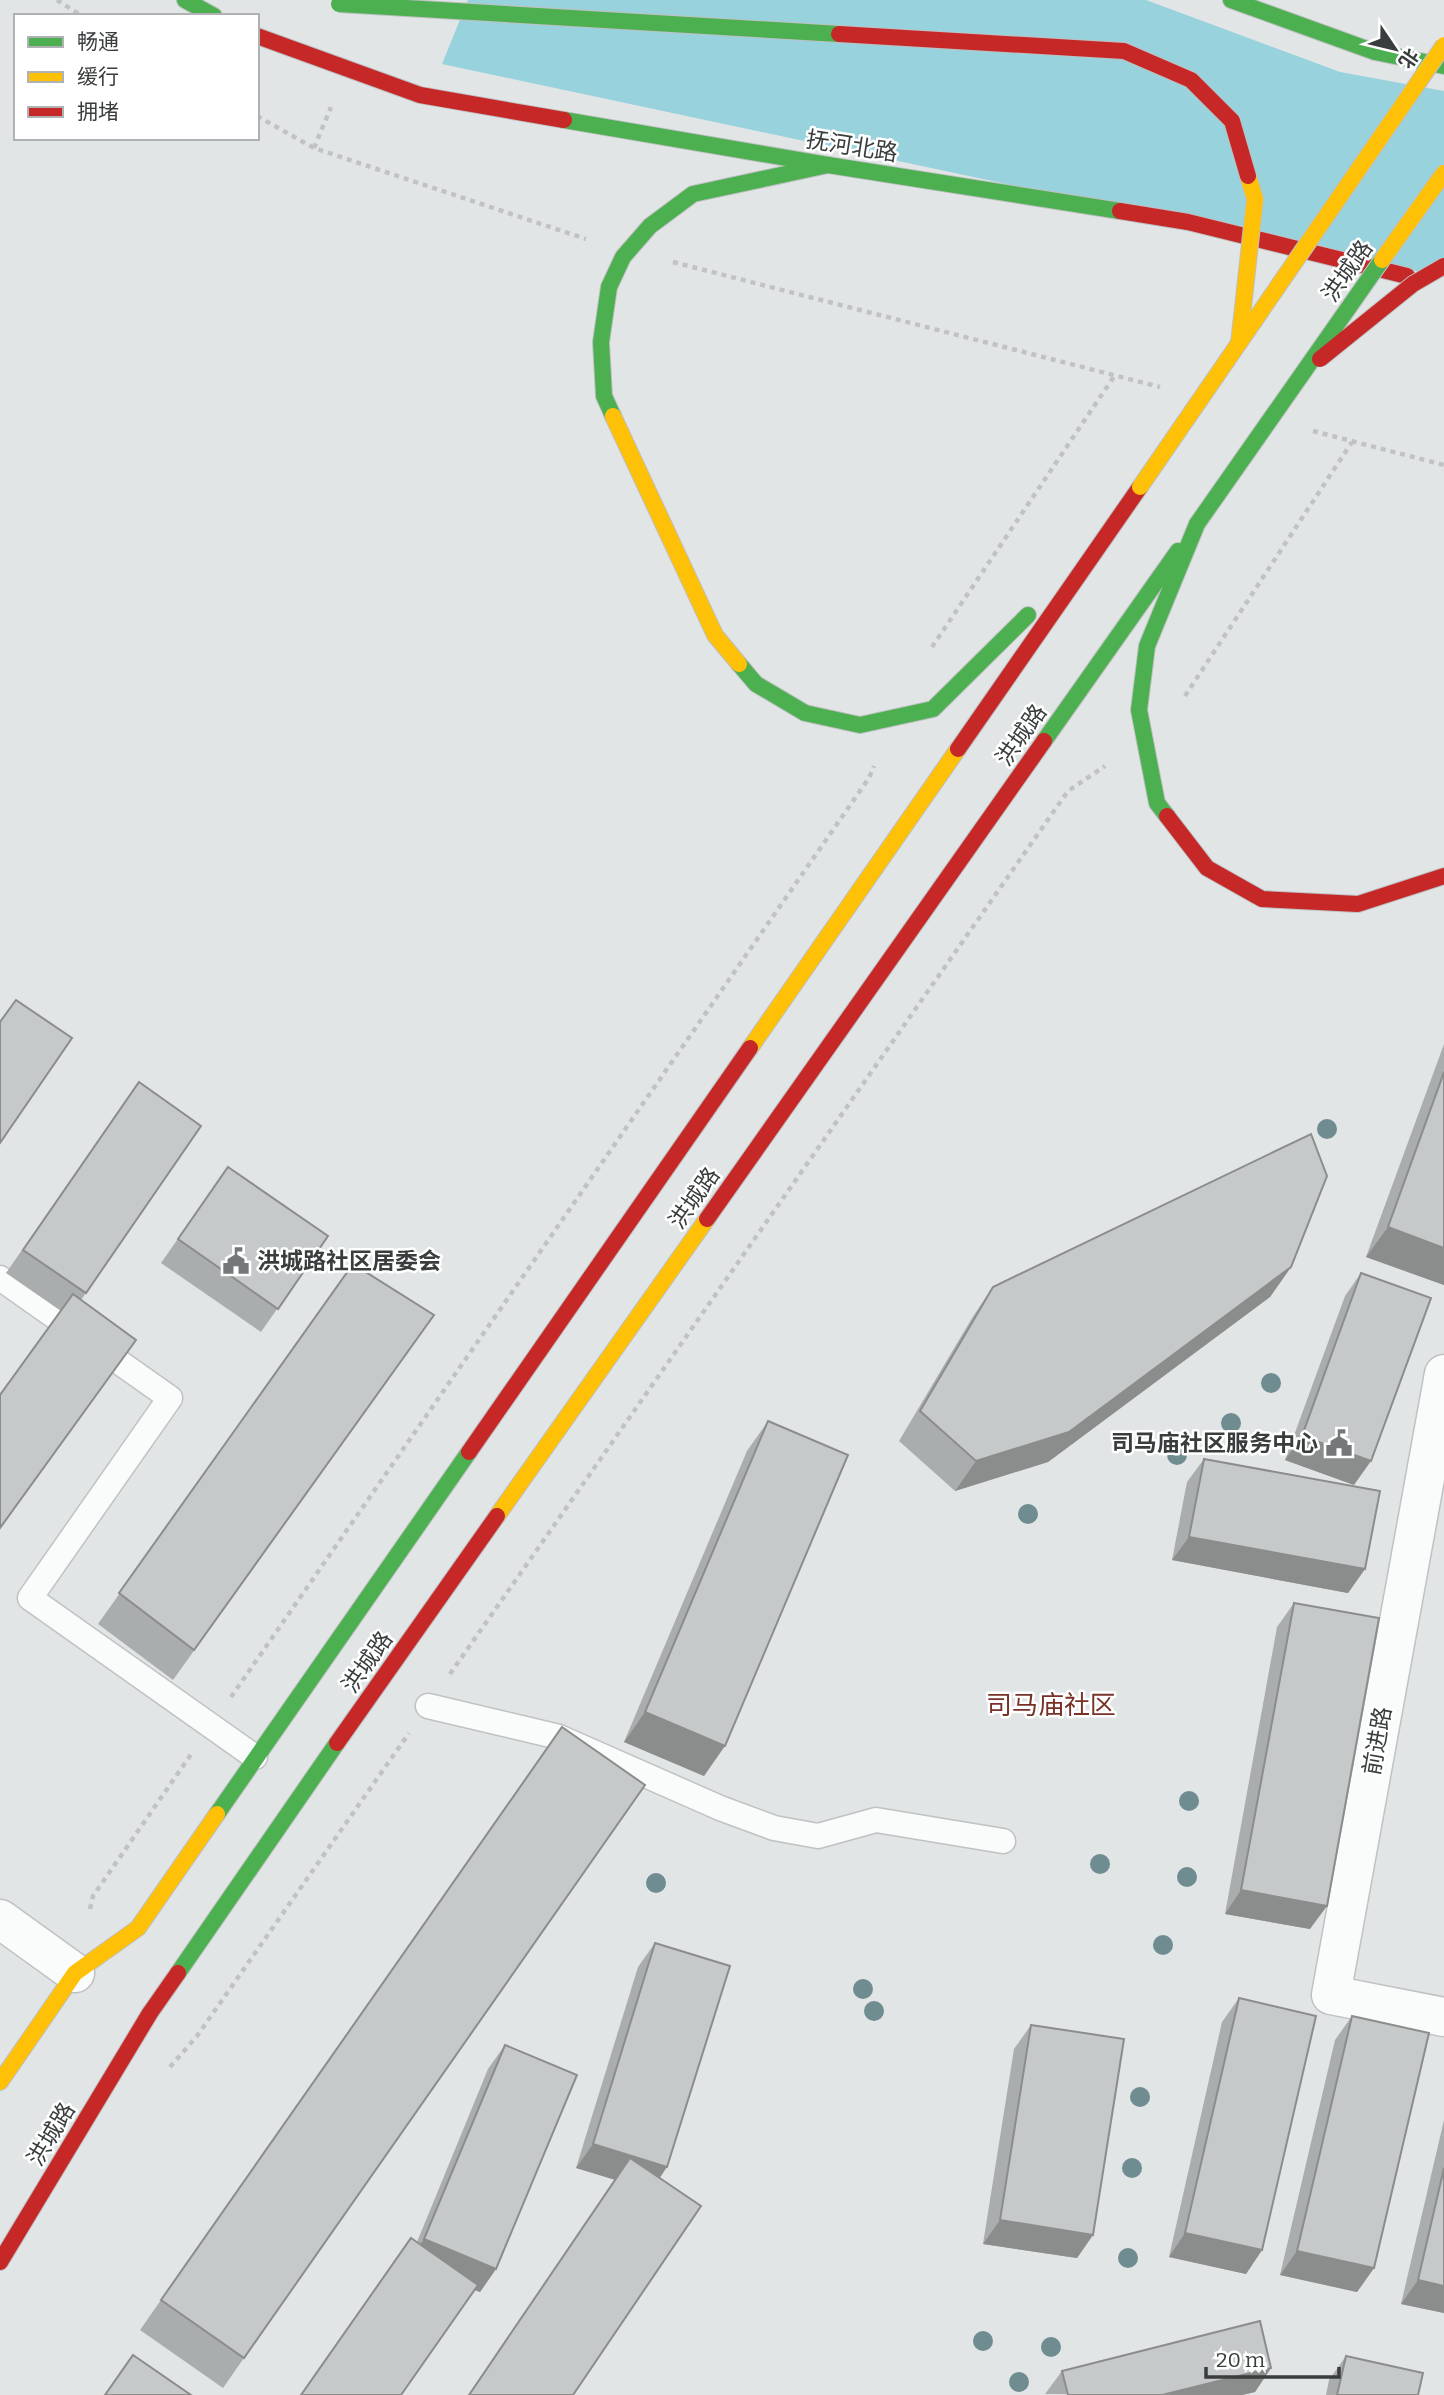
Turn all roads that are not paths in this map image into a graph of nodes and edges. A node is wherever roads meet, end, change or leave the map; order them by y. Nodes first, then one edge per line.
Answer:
1 (185, 0) edge
2 (1231, 0) edge
3 (332, 1) edge
4 (210, 14) edge
5 (259, 37) edge
6 (1444, 45) edge
7 (1444, 66) edge
8 (828, 165) junction
9 (1444, 173) edge
10 (1444, 266) edge
11 (1444, 285) edge
12 (1239, 342) junction
13 (1304, 371) junction
14 (1140, 487) junction
15 (1197, 524) junction
16 (1444, 876) edge
17 (0, 1278) edge
18 (1444, 1374) edge
19 (428, 1706) road end
20 (256, 1757) junction
21 (1003, 1841) dead end
22 (0, 1919) edge
23 (75, 1973) junction
24 (1444, 2017) edge
25 (0, 2082) edge
26 (0, 2262) edge

1 - 4 main road
2 - 7 main road
3 - 12 main road, bridge
5 - 8 main road, 抚河北路
6 - 12 main road, 洪城路, bridge
8 - 11 main road, 抚河北路
8 - 14 main road
9 - 13 main road, 洪城路, bridge
10 - 13 main road, bridge
12 - 14 main road, 洪城路, bridge
13 - 15 main road, 洪城路, bridge
14 - 20 main road, 洪城路
15 - 16 main road
15 - 26 main road, 洪城路
17 - 20 lane
18 - 24 street, 前进路
19 - 21 lane
20 - 23 main road, 洪城路
22 - 23 street
23 - 25 main road, 洪城路

